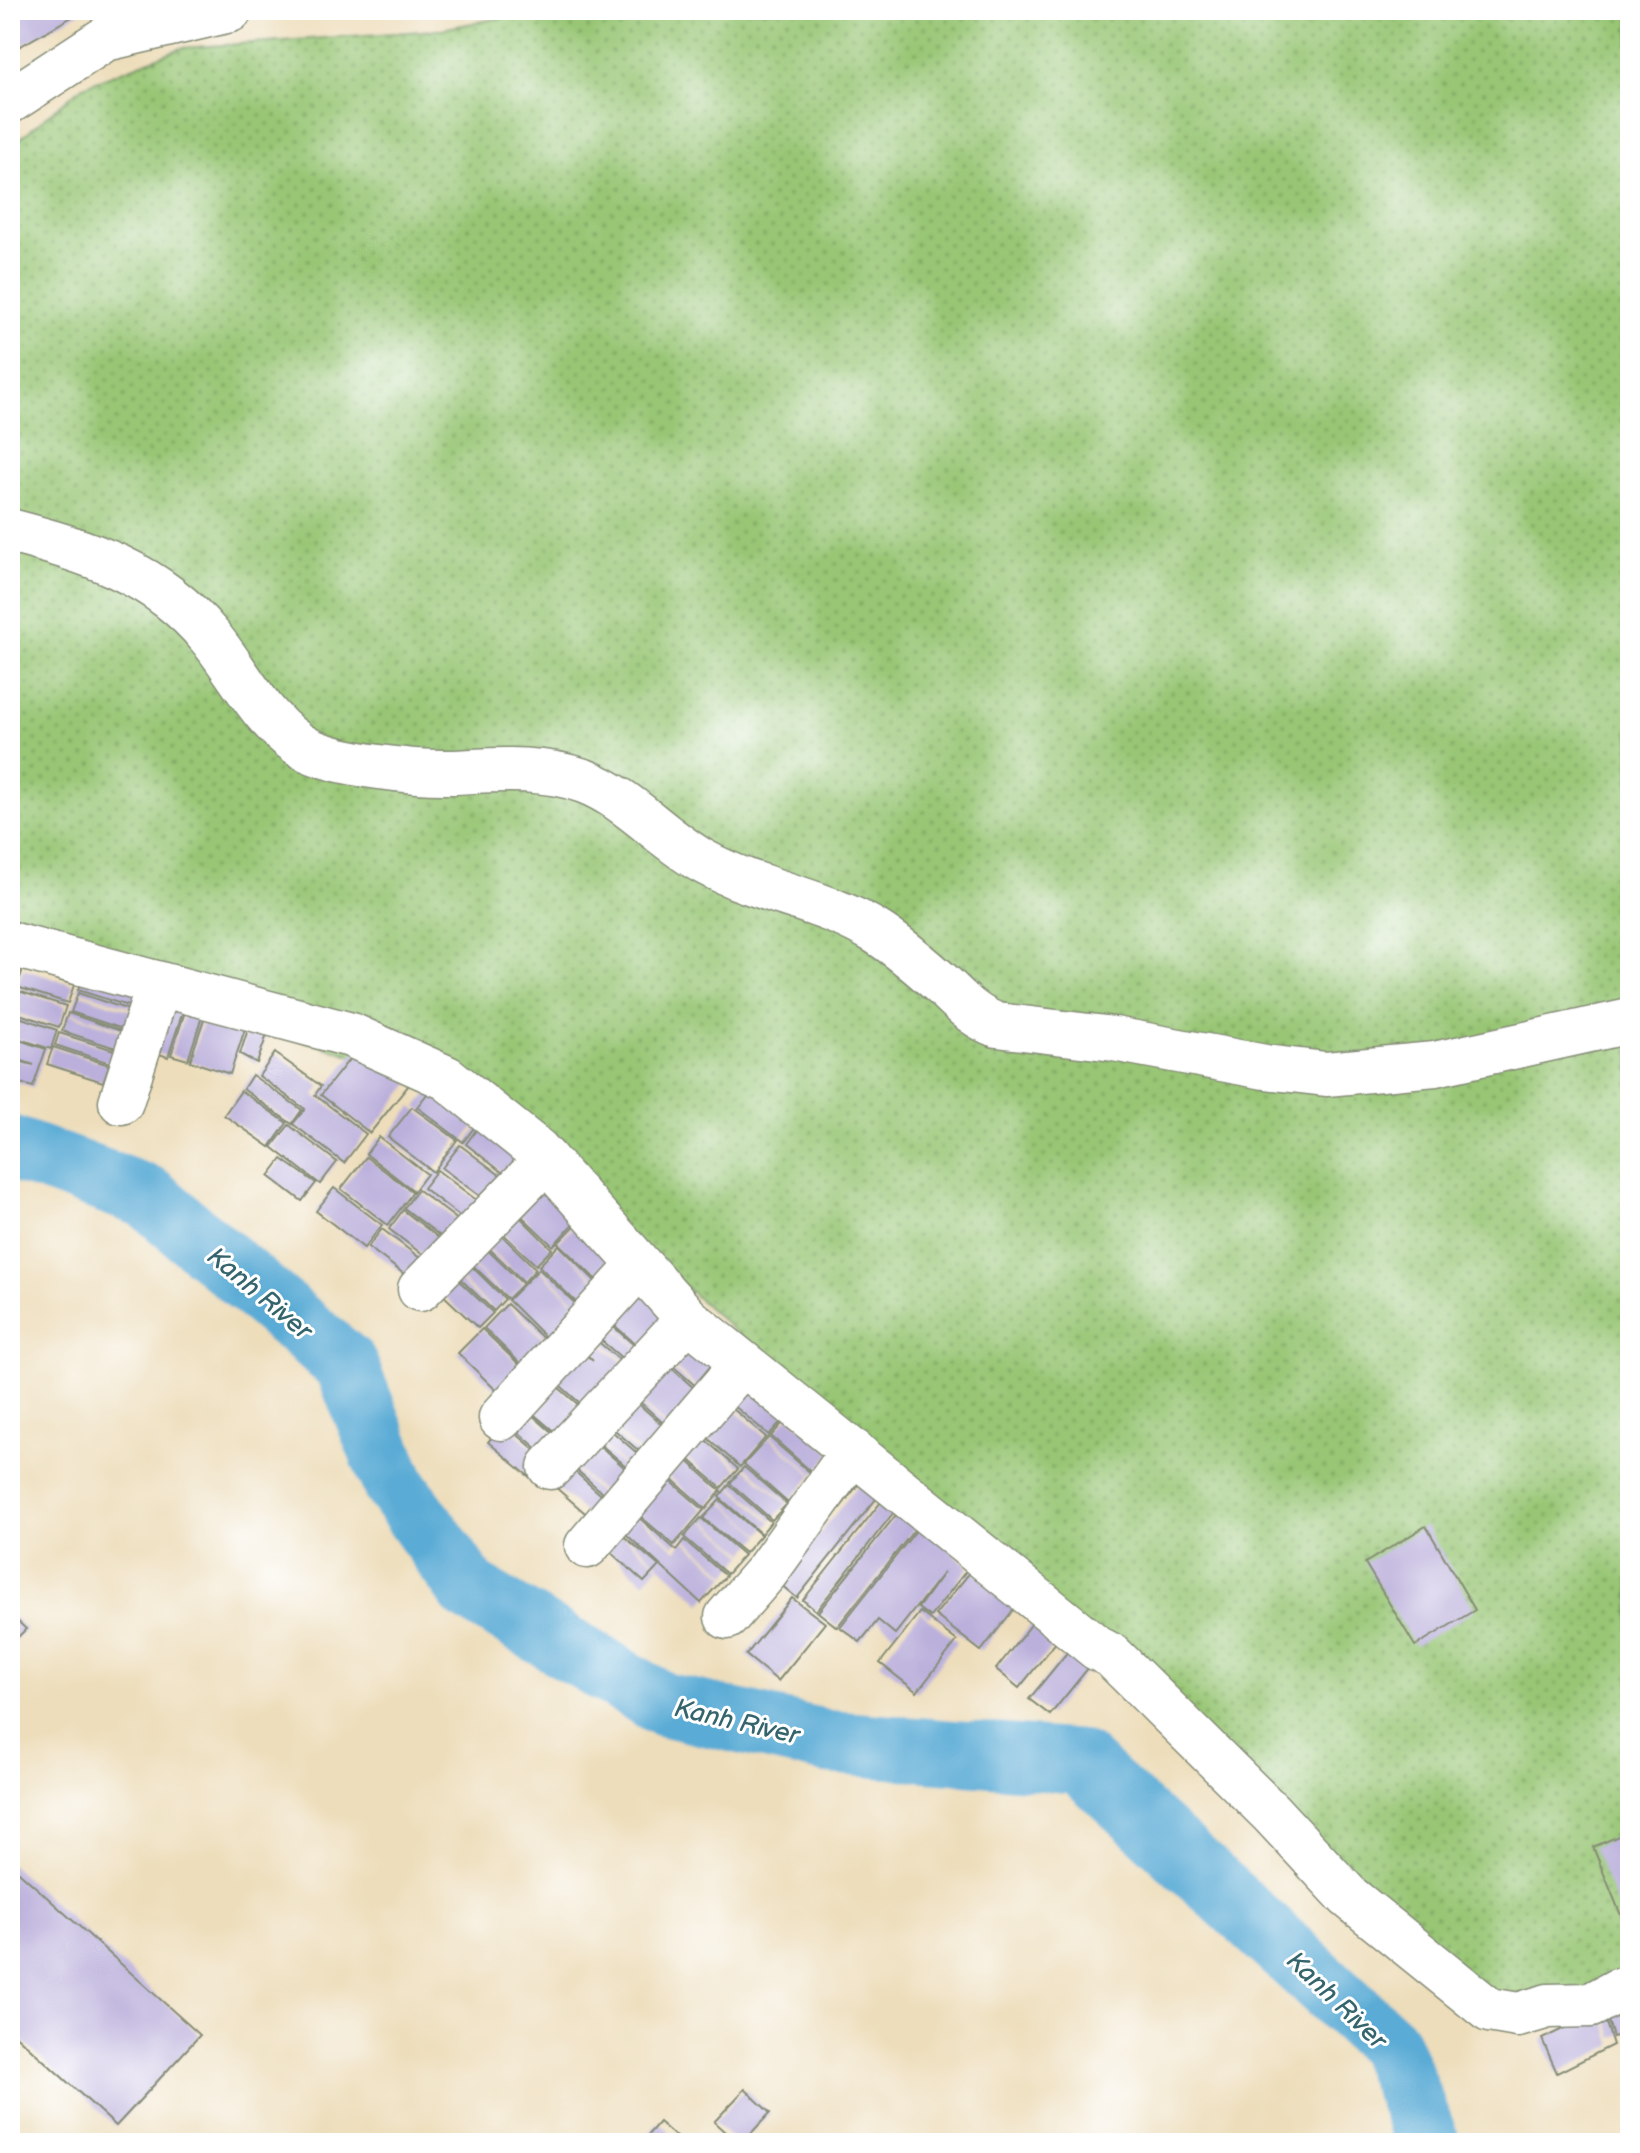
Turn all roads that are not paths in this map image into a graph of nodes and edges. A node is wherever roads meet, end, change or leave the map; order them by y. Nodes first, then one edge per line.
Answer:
1 (230, 10) edge
2 (10, 101) edge
3 (10, 531) edge
4 (13, 952) edge
5 (159, 984) junction
6 (1630, 1021) edge
7 (121, 1102) dead end
8 (546, 1160) junction
9 (639, 1266) junction
10 (420, 1289) dead end
11 (688, 1319) junction
12 (742, 1364) junction
13 (501, 1418) dead end
14 (853, 1451) junction
15 (550, 1467) dead end
16 (587, 1546) dead end
17 (727, 1617) dead end
18 (1630, 1988) edge

1 - 2 street
3 - 6 street
4 - 5 street
5 - 7 street
5 - 8 street
8 - 9 street
8 - 10 street
9 - 11 street
9 - 13 street
11 - 12 street
11 - 15 street
12 - 14 street
12 - 16 street
14 - 17 street
14 - 18 street

